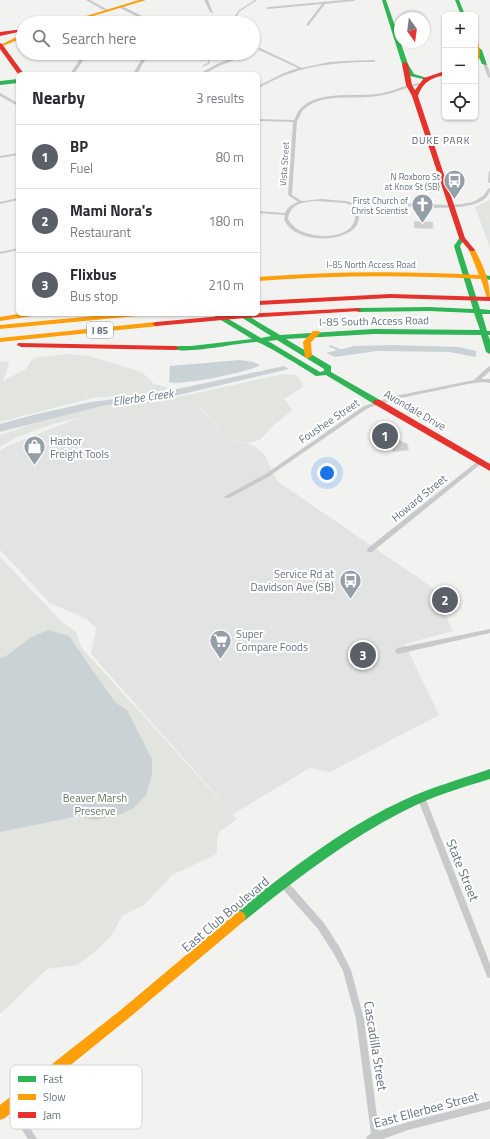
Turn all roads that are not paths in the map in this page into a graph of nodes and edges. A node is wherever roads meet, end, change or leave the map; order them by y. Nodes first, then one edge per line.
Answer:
1 (88, 0) edge
2 (144, 0) edge
3 (206, 0) edge
4 (354, 0) edge
5 (384, 0) edge
6 (457, 0) edge
7 (325, 1) edge
8 (121, 7) junction
9 (268, 8) dead end
10 (108, 11) junction
11 (212, 12) dead end
12 (462, 12) edge
13 (90, 16) edge
14 (138, 16) edge
15 (308, 25) dead end
16 (16, 31) edge
17 (0, 34) edge
18 (16, 39) edge
19 (1, 47) edge
20 (266, 47) dead end
21 (478, 47) edge
22 (260, 49) joint
23 (81, 60) edge
24 (143, 60) edge
25 (231, 60) edge
26 (374, 61) dead end
27 (478, 63) edge
28 (488, 64) edge
29 (302, 69) junction
30 (20, 72) edge
31 (73, 72) edge
32 (135, 72) edge
33 (205, 72) edge
34 (442, 73) edge
35 (490, 77) edge
36 (16, 81) edge
37 (418, 81) junction
38 (0, 83) edge
39 (260, 86) edge
40 (0, 94) edge
41 (16, 104) edge
42 (260, 120) edge
43 (295, 121) junction
44 (16, 154) edge
45 (0, 157) edge
46 (490, 172) edge
47 (490, 182) edge
48 (490, 189) edge
49 (16, 199) edge
50 (301, 202) junction
51 (0, 203) edge
52 (356, 205) junction
53 (451, 206) junction
54 (260, 212) edge
55 (286, 214) junction
56 (462, 238) junction
57 (16, 249) edge
58 (0, 253) edge
59 (461, 259) junction
60 (436, 275) junction
61 (466, 276) junction
62 (487, 277) edge
63 (260, 279) edge
64 (490, 299) edge
65 (260, 303) edge
66 (490, 312) edge
67 (19, 316) edge
68 (116, 316) edge
69 (218, 316) edge
70 (243, 316) edge
71 (258, 316) edge
72 (260, 316) edge
73 (0, 319) edge
74 (0, 327) edge
75 (487, 333) edge
76 (316, 334) junction
77 (279, 337) junction
78 (0, 340) edge
79 (259, 340) junction
80 (0, 346) edge
81 (490, 352) edge
82 (308, 356) junction
83 (490, 368) edge
84 (327, 373) junction
85 (476, 380) junction
86 (490, 381) edge
87 (378, 402) junction
88 (480, 462) junction
89 (490, 468) edge
90 (227, 497) dead end
91 (370, 550) dead end
92 (490, 632) edge
93 (398, 651) dead end
94 (490, 774) edge
95 (420, 797) junction
96 (283, 882) junction
97 (490, 974) edge
98 (61, 1065) edge
99 (490, 1105) edge
100 (10, 1106) edge
101 (0, 1113) edge
102 (27, 1129) edge
103 (374, 1138) edge
104 (33, 1139) edge

1 - 10 street
2 - 8 main road
3 - 11 street
4 - 7 street
5 - 37 main road
6 - 12 main road
7 - 9 street
7 - 15 street
8 - 10 main road
8 - 14 street
10 - 13 main road
16 - 17 main road
18 - 19 main road
19 - 30 main road
20 - 22 street
21 - 28 main road
22 - 29 street
23 - 31 street
24 - 32 street
25 - 33 street
26 - 29 street
27 - 28 main road
28 - 35 street
29 - 39 street
34 - 37 main road
36 - 38 main road
37 - 43 street
37 - 53 main road
40 - 41 street
42 - 43 street
43 - 50 street, Vista Street
44 - 45 street
46 - 47 street
48 - 53 street
49 - 51 street
50 - 52 street
50 - 55 street
52 - 53 street
52 - 55 street
53 - 56 main road
54 - 55 street
56 - 59 main road
56 - 62 main road
57 - 58 street
59 - 60 main road
59 - 61 main road
60 - 61 main road, I-85 North Access Road
60 - 63 main road, I-85 North Access Road
61 - 62 main road, I-85 North Access Road
61 - 75 main road
62 - 64 main road
64 - 65 main road
66 - 72 main road, I 85
67 - 73 main road
68 - 74 main road, I 85
69 - 79 main road, Avondale Drive
70 - 77 main road, Avondale Drive
71 - 78 main road, I 85
75 - 76 main road, I-85 South Access Road
75 - 81 main road
76 - 77 main road, I-85 South Access Road
76 - 82 main road
77 - 79 main road, I-85 South Access Road
77 - 82 main road, Avondale Drive
79 - 80 main road, I-85 South Access Road
79 - 84 main road, Avondale Drive
82 - 84 main road, Avondale Drive
83 - 85 street, Foushee Street
84 - 87 main road, Avondale Drive
85 - 86 street, Foushee Street
85 - 87 street, Foushee Street
87 - 88 main road, Avondale Drive
87 - 90 street, Foushee Street
88 - 89 main road, Avondale Drive
88 - 91 street, Howard Street
92 - 93 street
94 - 95 main road, East Club Boulevard
95 - 96 main road, East Club Boulevard
95 - 97 street, State Street
96 - 98 main road, East Club Boulevard
96 - 103 street, Cascadilla Street
99 - 103 street, East Ellerbee Street
100 - 101 main road, East Club Boulevard
102 - 104 street

